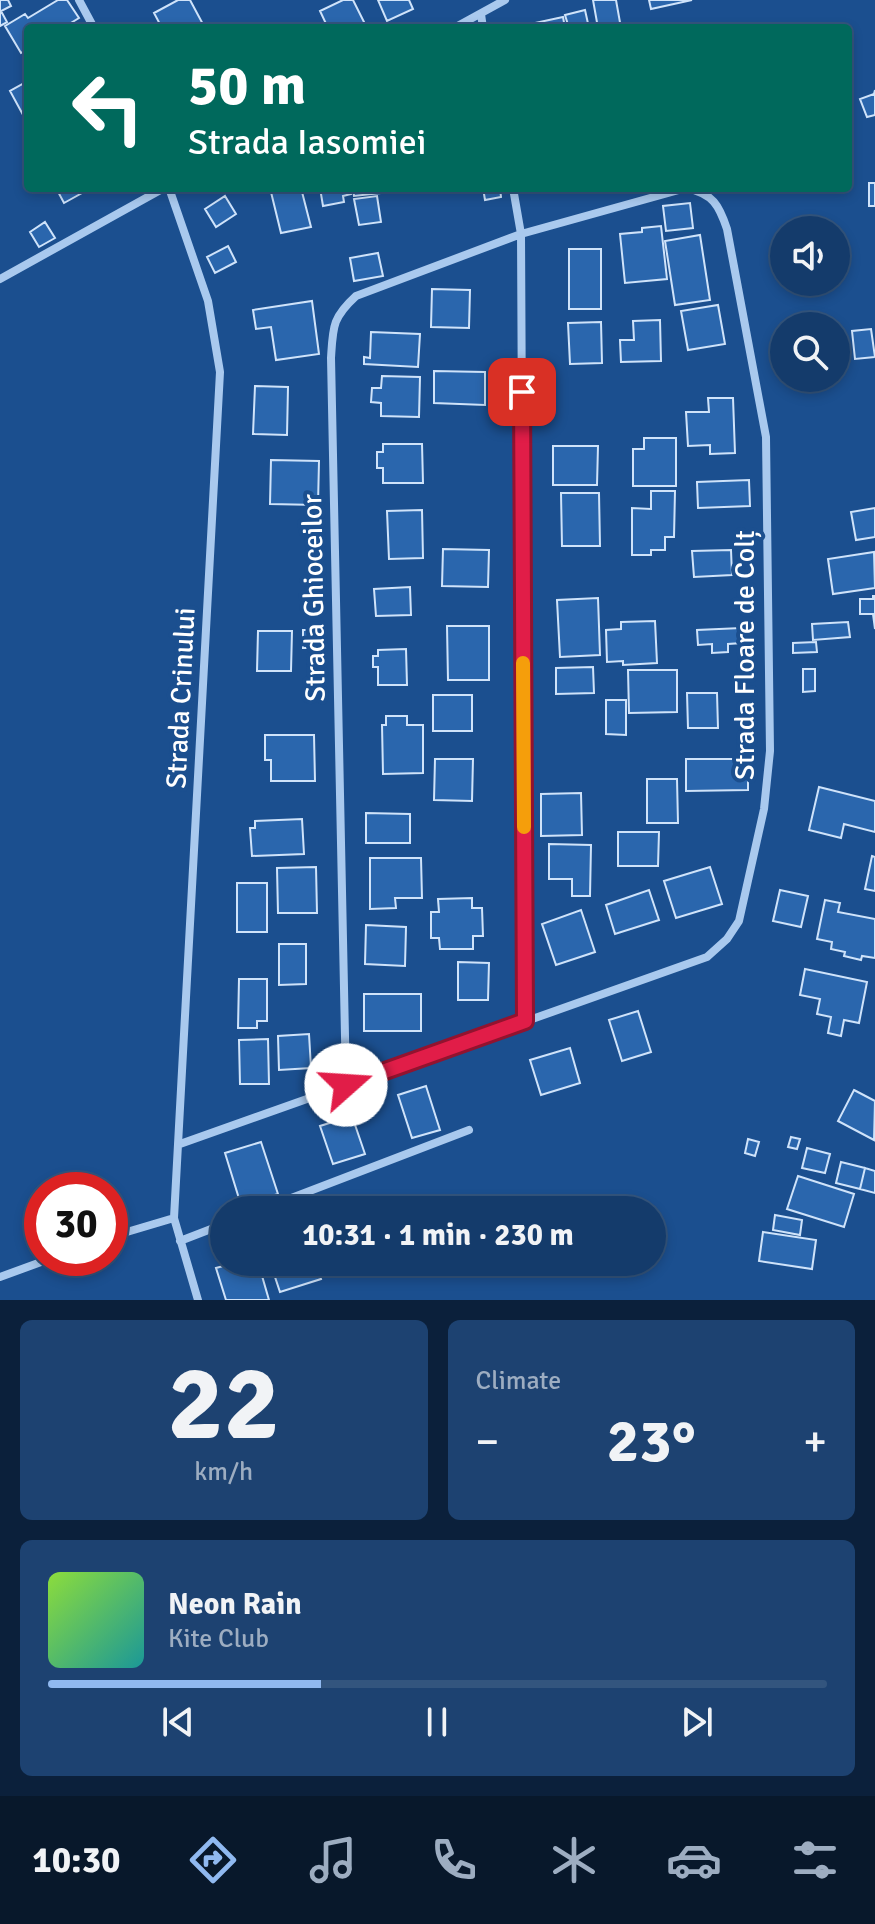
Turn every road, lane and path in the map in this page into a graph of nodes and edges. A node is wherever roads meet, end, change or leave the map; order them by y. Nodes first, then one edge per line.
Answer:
1 (79, 0) edge
2 (505, 0) edge
3 (481, 14) junction
4 (92, 24) edge
5 (462, 24) edge
6 (482, 24) edge
7 (160, 192) edge
8 (168, 192) edge
9 (514, 192) edge
10 (673, 192) edge
11 (702, 192) edge
12 (521, 234) junction
13 (0, 279) edge
14 (525, 1021) junction
15 (346, 1085) junction
16 (469, 1130) dead end
17 (180, 1144) junction
18 (297, 1196) edge
19 (174, 1218) junction
20 (210, 1229) edge
21 (128, 1232) edge
22 (180, 1241) junction
23 (24, 1268) edge
24 (0, 1277) edge
25 (198, 1300) edge

1 - 4 street
2 - 3 street
3 - 5 street
3 - 6 street
7 - 13 street
8 - 17 street, Strada Crinului
9 - 12 street
10 - 12 street, Strada Floare de Colț
11 - 14 street, Strada Floare de Colț
12 - 14 street
12 - 15 street, Strada Ghioceilor
14 - 15 street, Strada Floare de Colț
15 - 17 street, Strada Floare de Colț
16 - 18 street
17 - 19 street, Strada Crinului
19 - 21 street
19 - 22 street, Strada Crinului
20 - 22 street
22 - 25 street, Strada Crinului
23 - 24 street

